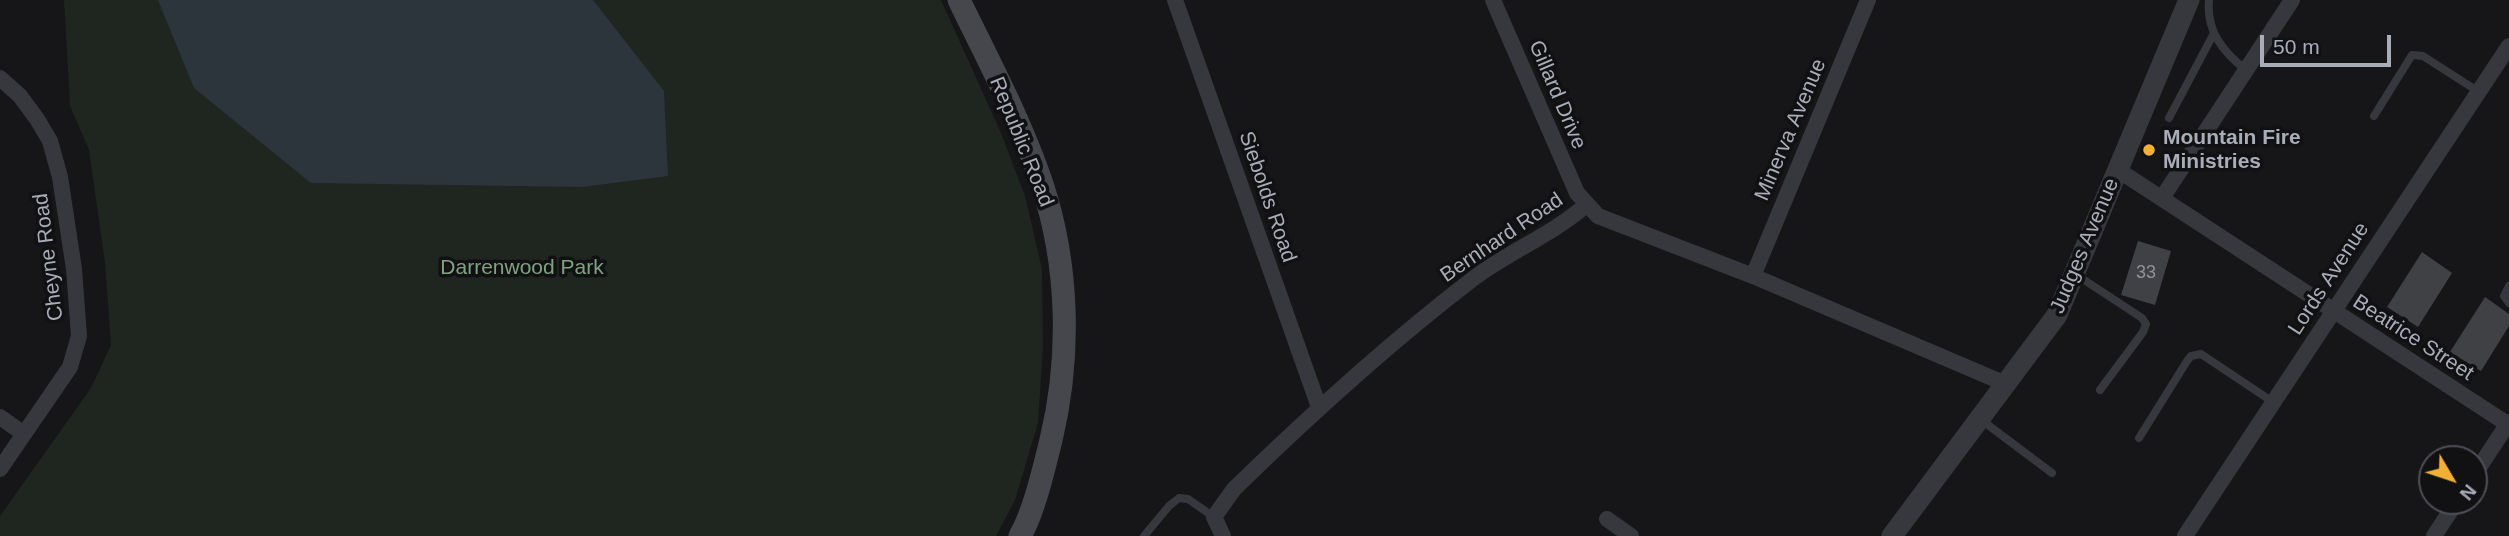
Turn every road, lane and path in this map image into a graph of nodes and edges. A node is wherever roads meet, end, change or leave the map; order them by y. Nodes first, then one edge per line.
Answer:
1 (959, 0) edge
2 (1175, 0) edge
3 (1493, 0) edge
4 (1868, 0) edge
5 (2189, 0) edge
6 (2209, 0) edge
7 (2292, 0) edge
8 (2214, 33) junction
9 (2509, 46) edge
10 (2246, 70) junction
11 (0, 78) edge
12 (2479, 92) junction
13 (2374, 116) dead end
14 (2169, 118) dead end
15 (2118, 170) junction
16 (2162, 198) junction
17 (1586, 205) junction
18 (2075, 274) junction
19 (1753, 276) junction
20 (2509, 286) edge
21 (2509, 303) edge
22 (2333, 312) junction
23 (2006, 384) junction
24 (2101, 390) dead end
25 (2273, 402) junction
26 (1319, 407) junction
27 (0, 417) edge
28 (1980, 419) junction
29 (2508, 424) edge
30 (24, 434) junction
31 (2139, 438) dead end
32 (2488, 454) edge
33 (0, 469) edge
34 (2052, 473) dead end
35 (2448, 515) edge
36 (1214, 517) junction
37 (1607, 519) dead end
38 (1020, 536) edge
39 (1144, 536) edge
40 (1223, 536) edge
41 (1631, 536) edge
42 (1892, 536) edge
43 (2185, 536) edge
44 (2434, 536) edge

1 - 38 main road, Republic Road
2 - 26 street, Siebolds Road
3 - 17 street, Gillard Drive
4 - 19 street, Minerva Avenue
5 - 15 street, Judges Avenue
6 - 8 lane
7 - 10 street
8 - 10 lane
8 - 14 lane
9 - 12 street, Lords Avenue
10 - 16 street
11 - 30 street, Cheyne Road
12 - 13 lane
12 - 22 street, Lords Avenue
15 - 16 street, Beatrice Street
15 - 18 street, Judges Avenue
16 - 22 street, Beatrice Street
17 - 19 street, Bernhard Road
17 - 26 street, Bernhard Road
18 - 23 street, Judges Avenue
18 - 24 lane
19 - 23 street, Bernhard Road
20 - 21 lane
22 - 25 street, Lords Avenue
22 - 29 street, Beatrice Street
23 - 28 street, Judges Avenue
25 - 31 lane
25 - 43 street, Lords Avenue
26 - 36 street, Bernhard Road
27 - 30 street
28 - 34 lane
28 - 42 street, Judges Avenue
29 - 32 street
30 - 33 street, Cheyne Road
35 - 44 street
36 - 39 lane
36 - 40 street
37 - 41 street

